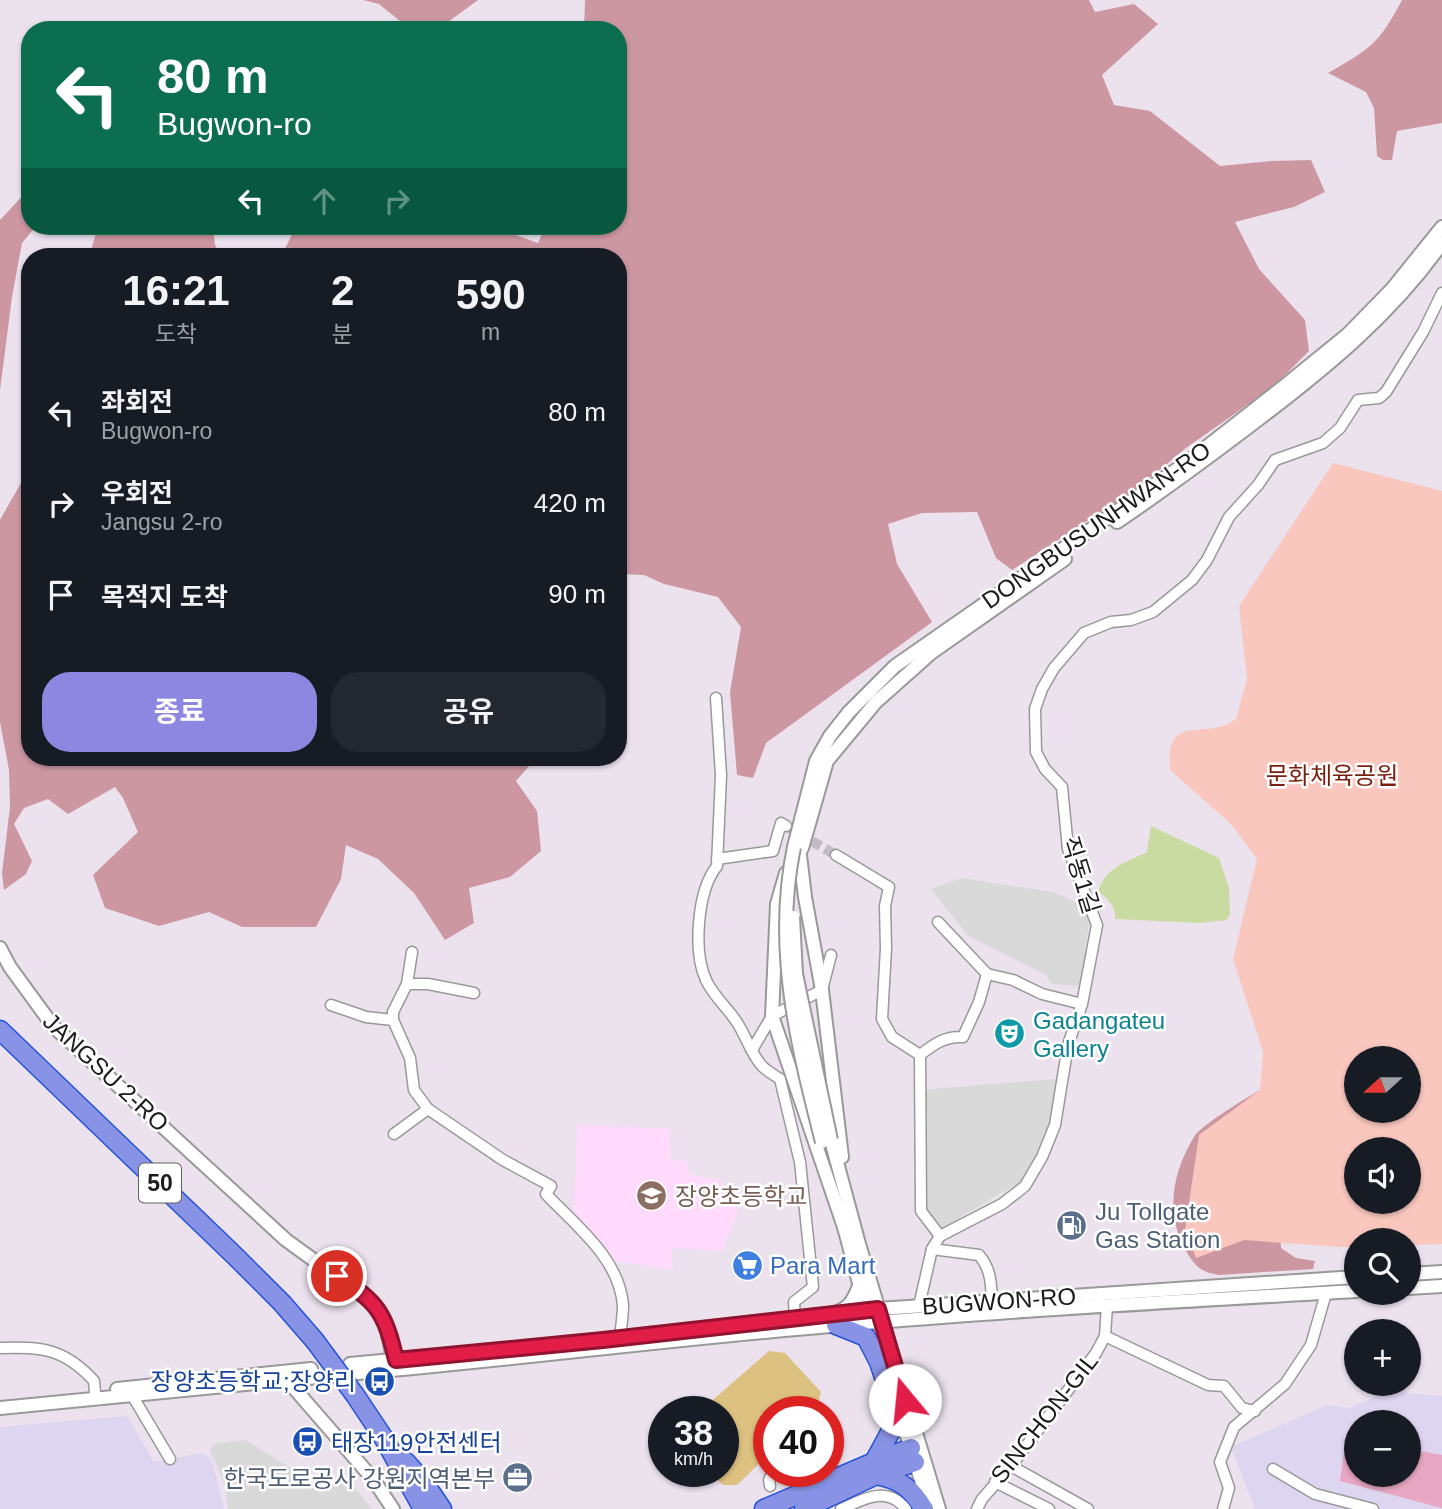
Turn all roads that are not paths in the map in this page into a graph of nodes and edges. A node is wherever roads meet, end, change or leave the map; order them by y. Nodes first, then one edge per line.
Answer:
1 (1442, 227) edge
2 (1442, 243) edge
3 (1442, 293) edge
4 (716, 698) dead end
5 (786, 825) dead end
6 (797, 851) junction
7 (836, 855) tunnel mouth
8 (717, 859) junction
9 (938, 922) dead end
10 (0, 948) edge
11 (412, 952) dead end
12 (831, 956) dead end
13 (987, 974) junction
14 (407, 984) junction
15 (822, 990) junction
16 (474, 993) dead end
17 (1082, 1004) junction
18 (331, 1005) dead end
19 (772, 1016) junction
20 (393, 1020) junction
21 (0, 1030) edge
22 (0, 1044) edge
23 (752, 1050) junction
24 (920, 1055) junction
25 (428, 1109) junction
26 (394, 1134) dead end
27 (851, 1232) junction
28 (940, 1236) junction
29 (932, 1249) junction
30 (1442, 1272) edge
31 (1421, 1273) edge
32 (1344, 1278) edge
33 (865, 1284) junction
34 (1442, 1286) edge
35 (1421, 1287) edge
36 (1344, 1292) edge
37 (1326, 1293) junction
38 (1107, 1299) junction
39 (992, 1307) junction
40 (913, 1311) junction
41 (874, 1316) junction
42 (795, 1318) junction
43 (834, 1320) junction
44 (1105, 1336) junction
45 (620, 1338) junction
46 (311, 1345) junction
47 (0, 1348) edge
48 (546, 1350) junction
49 (885, 1361) junction
50 (395, 1365) junction
51 (354, 1369) dead end
52 (315, 1373) dead end
53 (287, 1376) junction
54 (131, 1391) junction
55 (95, 1392) junction
56 (892, 1394) junction
57 (351, 1396) junction
58 (0, 1401) edge
59 (0, 1408) edge
60 (1255, 1411) junction
61 (383, 1437) junction
62 (917, 1454) junction
63 (170, 1459) dead end
64 (1011, 1466) junction
65 (875, 1468) junction
66 (1273, 1469) dead end
67 (995, 1482) junction
68 (980, 1504) edge
69 (393, 1509) edge
70 (414, 1509) edge
71 (423, 1509) edge
72 (442, 1509) edge
73 (764, 1509) edge
74 (804, 1509) edge
75 (841, 1509) edge
76 (906, 1509) edge
77 (923, 1509) edge
78 (930, 1509) edge
79 (939, 1509) edge
80 (1049, 1509) edge
81 (1087, 1509) edge
82 (1223, 1509) edge
83 (1373, 1509) edge

1 - 6 street, DONGBUSUNHWAN-RO
2 - 6 street, DONGBUSUNHWAN-RO
3 - 17 street, 직동1길
4 - 8 street
5 - 8 street
6 - 15 street
6 - 19 street
6 - 27 street, bridge
7 - 24 street
8 - 23 street
9 - 13 street
10 - 50 street, JANGSU 2-RO
11 - 14 street
12 - 15 street
13 - 17 street
13 - 24 street
14 - 16 street
14 - 20 street
15 - 19 street
15 - 27 street
17 - 28 street, 직동1길
18 - 20 street
19 - 23 street
19 - 27 street
20 - 25 street
21 - 46 highway, 50
22 - 46 highway, 50
23 - 42 street
24 - 28 street
25 - 26 street
25 - 45 street
27 - 33 street
28 - 29 street
29 - 39 street
29 - 40 street
30 - 31 street
32 - 38 street, BUGWON-RO
33 - 40 street
33 - 41 street
33 - 43 street
34 - 35 street
36 - 37 street, BUGWON-RO
37 - 38 street, BUGWON-RO
37 - 60 street
38 - 39 street, BUGWON-RO
38 - 44 street, SINCHON-GIL
39 - 40 street, BUGWON-RO
40 - 41 street, BUGWON-RO
40 - 49 street
41 - 43 street, BUGWON-RO
41 - 49 street
42 - 43 street, BUGWON-RO
42 - 45 street, BUGWON-RO
43 - 48 street, BUGWON-RO
43 - 49 highway
44 - 60 street, SINCHON-GIL
44 - 64 street, SINCHON-GIL
45 - 48 street, BUGWON-RO
46 - 57 highway, 50
47 - 55 street
48 - 50 street, BUGWON-RO
49 - 56 highway
49 - 62 street
50 - 51 street, BUGWON-RO
52 - 53 street
53 - 54 street
53 - 69 street
54 - 55 street
54 - 59 street
54 - 63 street
55 - 58 street
56 - 62 street
56 - 65 highway
57 - 61 highway, 50
57 - 70 highway, 50
60 - 82 street
61 - 71 highway, 50
61 - 72 highway
62 - 65 highway
62 - 78 street
62 - 79 street
64 - 67 street, SINCHON-GIL
64 - 81 street
65 - 73 highway
65 - 74 highway
65 - 77 highway
66 - 83 street
67 - 68 street, SINCHON-GIL
67 - 80 street
75 - 76 street

